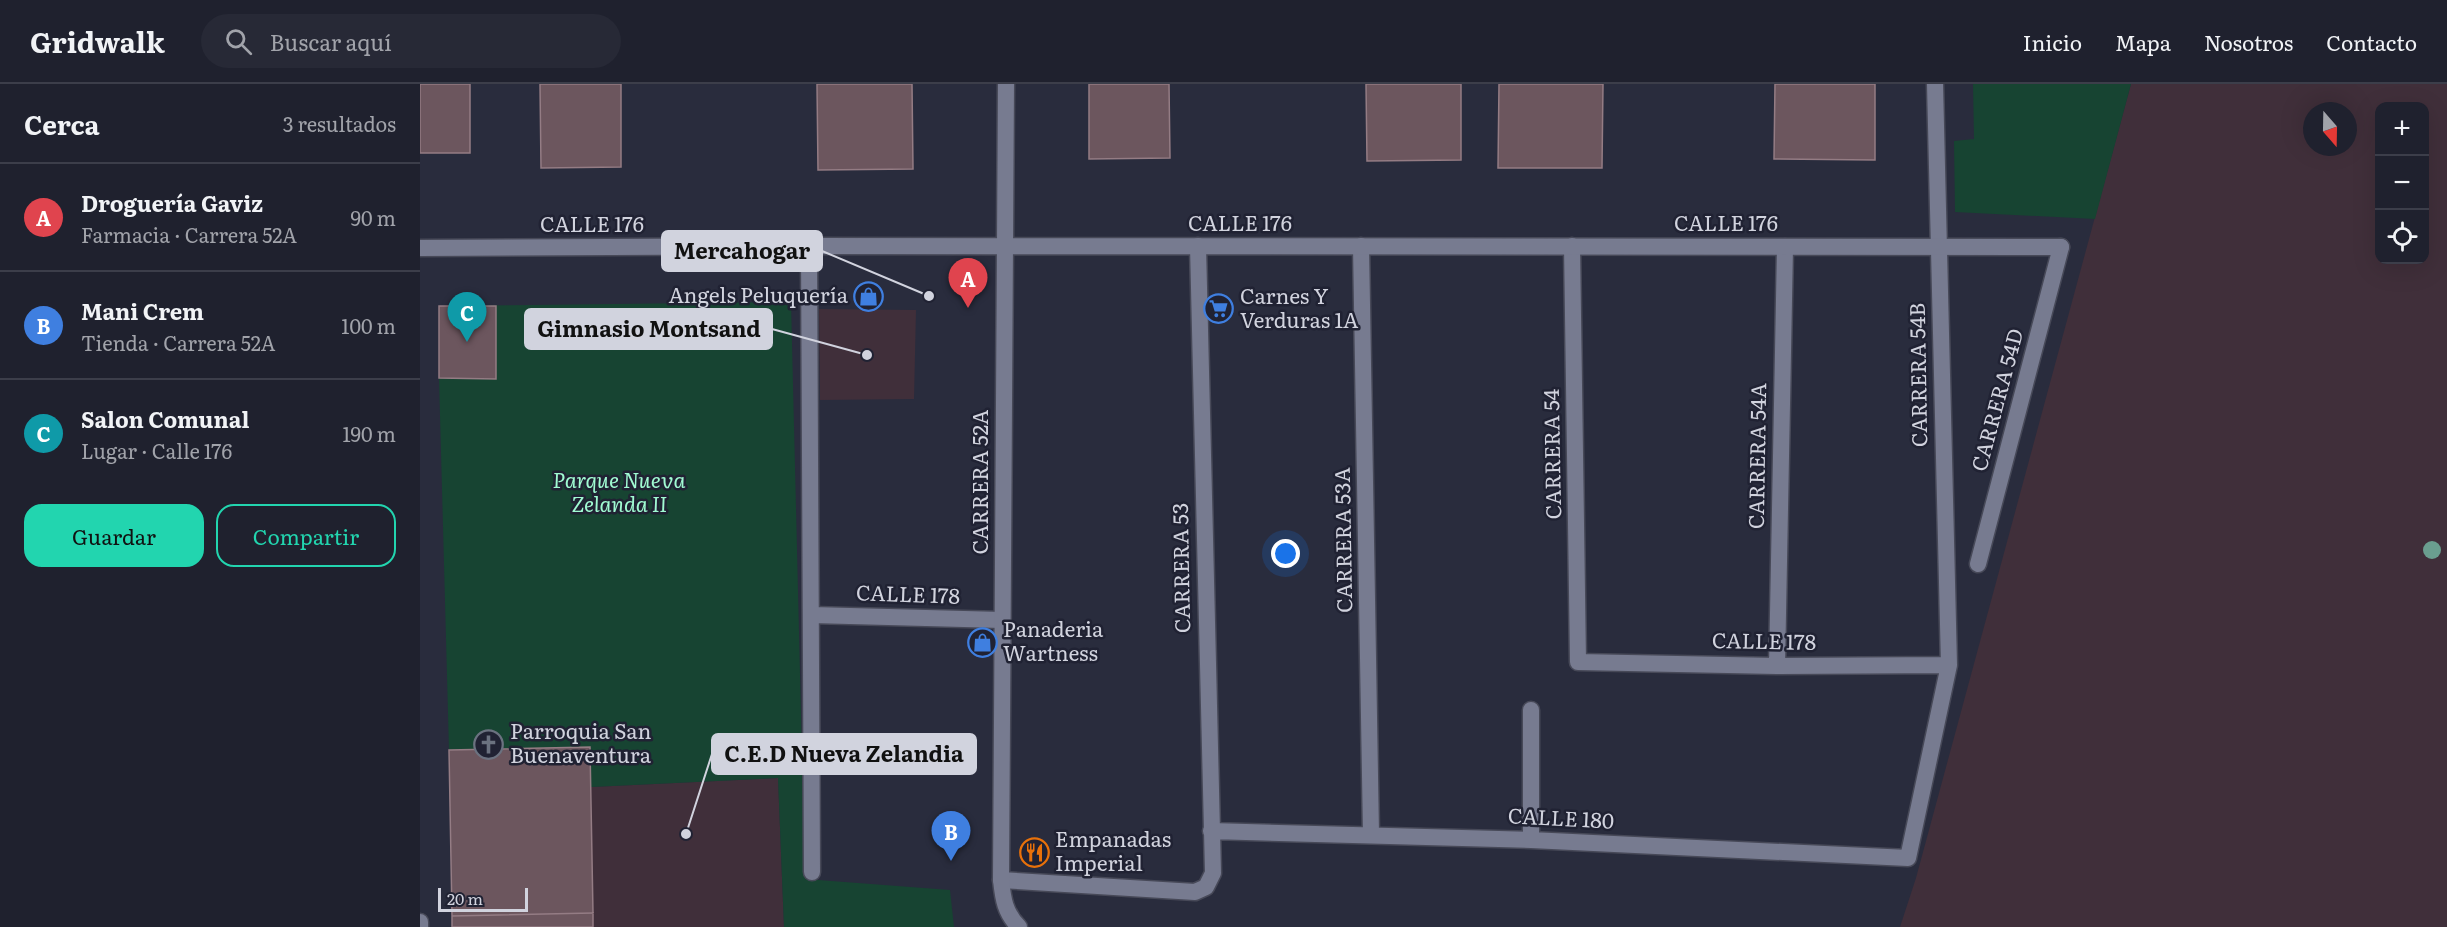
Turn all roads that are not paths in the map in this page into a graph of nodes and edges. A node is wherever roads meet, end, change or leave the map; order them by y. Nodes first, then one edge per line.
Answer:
1 (1006, 84) edge
2 (1935, 84) edge
3 (809, 246) junction
4 (1005, 246) junction
5 (1198, 246) junction
6 (1361, 246) junction
7 (1572, 246) junction
8 (1785, 247) junction
9 (1939, 247) junction
10 (2061, 247) joint
11 (420, 248) edge
12 (1978, 564) dead end
13 (812, 615) junction
14 (1002, 621) junction
15 (1578, 662) joint
16 (1949, 665) junction
17 (1777, 666) junction
18 (1531, 710) dead end
19 (1211, 831) junction
20 (1371, 834) junction
21 (1531, 840) junction
22 (812, 872) dead end
23 (1001, 880) junction
24 (420, 922) edge
25 (420, 927) edge
26 (1019, 927) edge

1 - 4 street, CARRERA 52A
2 - 9 street, CARRERA 54B
3 - 4 street, CALLE 176
3 - 11 street, CALLE 176
3 - 13 street
4 - 5 street, CALLE 176
4 - 14 street, CARRERA 52A
5 - 6 street, CALLE 176
5 - 19 street, CARRERA 53
6 - 7 street, CALLE 176
6 - 20 street, CARRERA 53A
7 - 8 street, CALLE 176
7 - 15 street, CARRERA 54
8 - 9 street, CALLE 176
8 - 17 street, CARRERA 54A
9 - 10 street, CALLE 176
9 - 16 street, CARRERA 54B
10 - 12 street, CARRERA 54D
13 - 14 street, CALLE 178
13 - 22 street
14 - 23 street, CARRERA 52A
15 - 17 street, CALLE 178
16 - 17 street, CALLE 178
16 - 21 street, CALLE 180
18 - 21 street
19 - 20 street, CALLE 180
19 - 23 street, CARRERA 53
20 - 21 street, CALLE 180
23 - 26 street, CARRERA 52A
24 - 25 street

